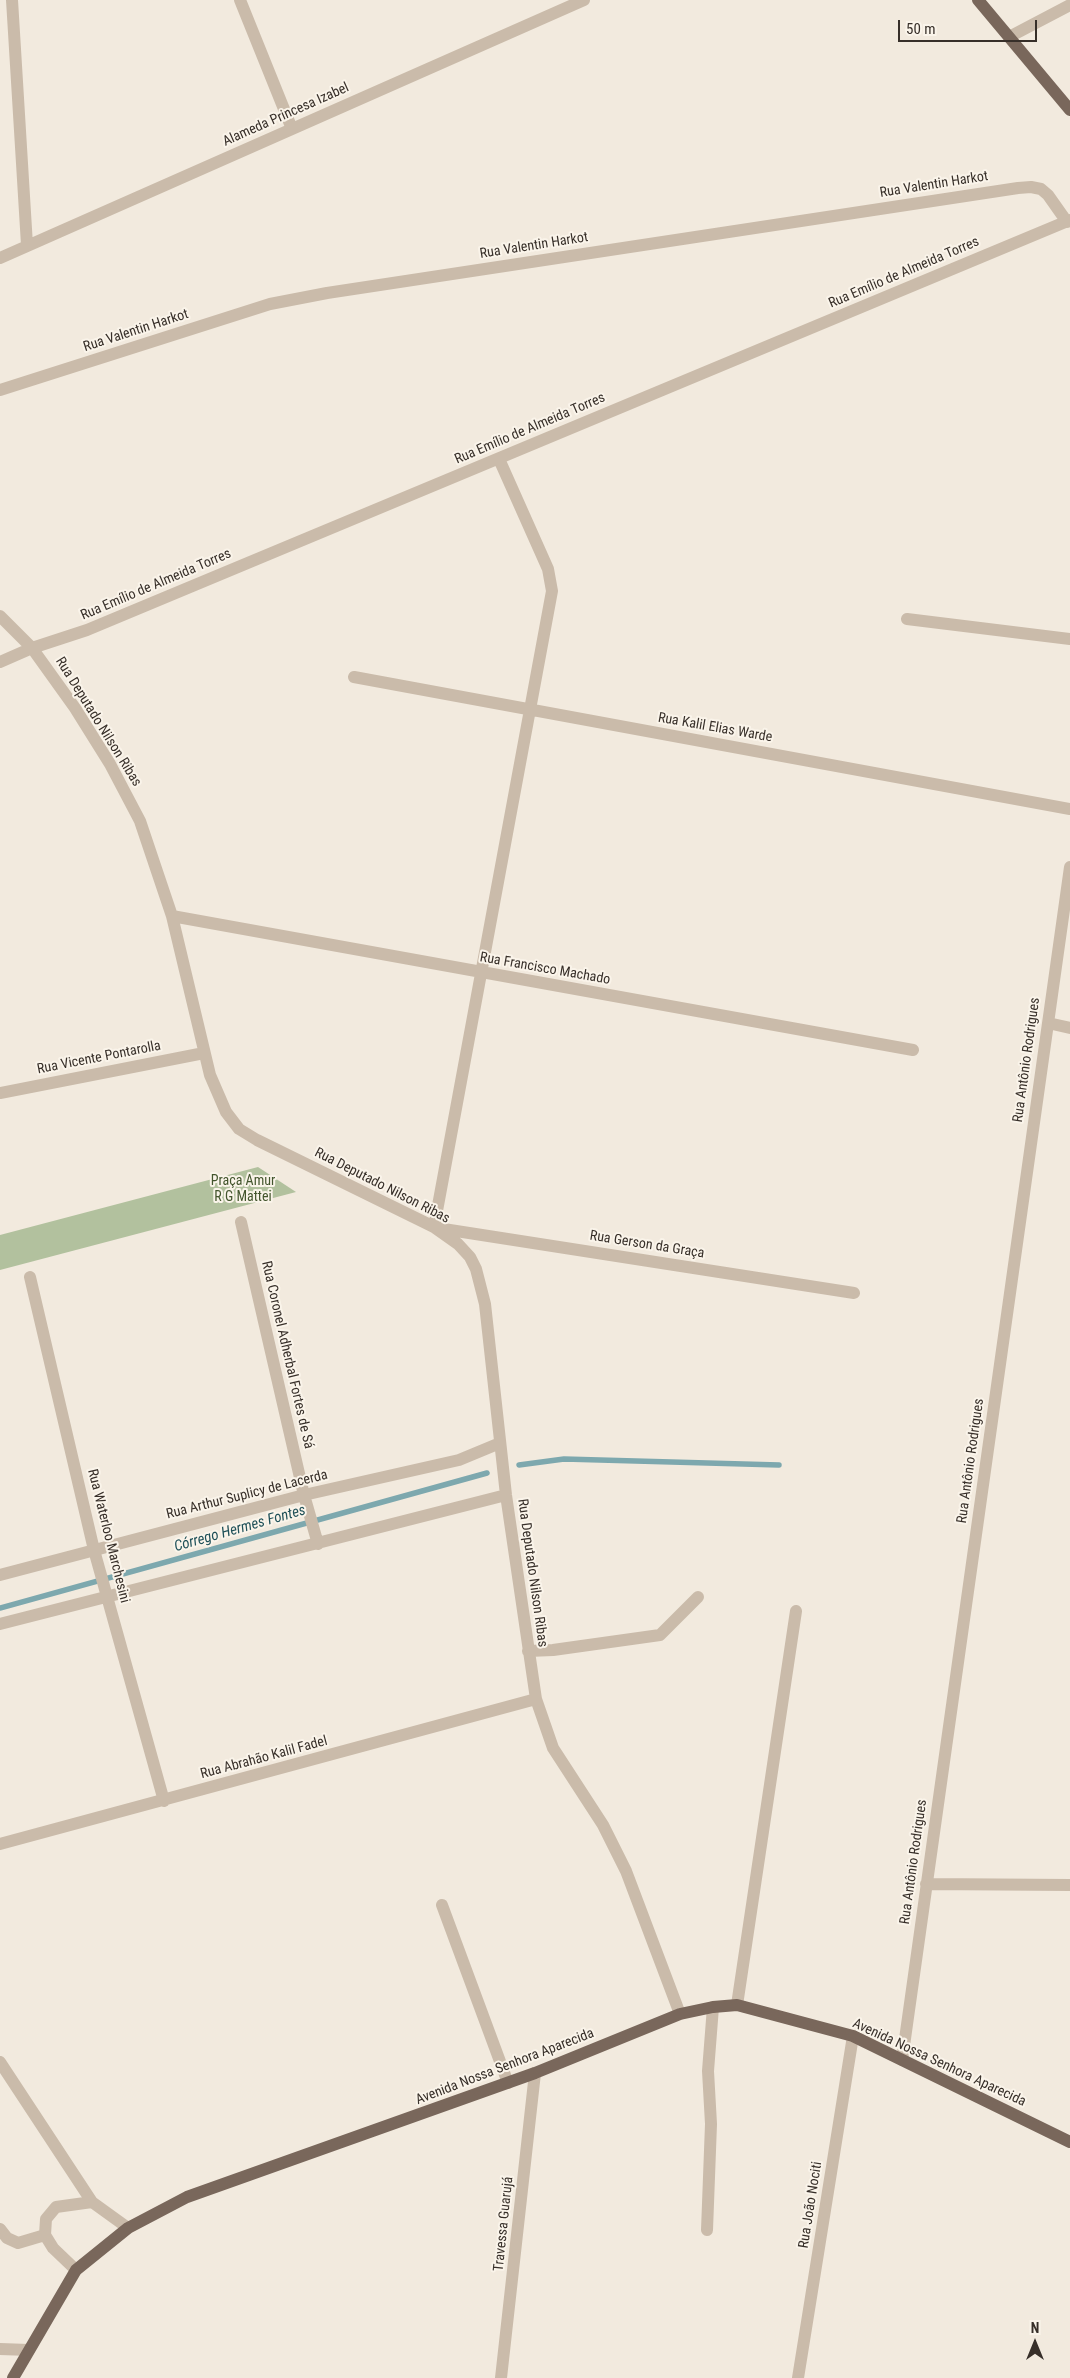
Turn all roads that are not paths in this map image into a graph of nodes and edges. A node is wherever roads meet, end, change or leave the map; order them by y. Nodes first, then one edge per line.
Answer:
1 (12, 0) edge
2 (240, 0) edge
3 (584, 0) edge
4 (978, 0) edge
5 (1070, 5) edge
6 (1009, 37) junction
7 (1070, 110) edge
8 (292, 129) junction
9 (1069, 221) edge
10 (28, 246) junction
11 (0, 258) edge
12 (0, 390) edge
13 (499, 459) junction
14 (0, 616) edge
15 (907, 619) dead end
16 (1070, 639) edge
17 (32, 648) junction
18 (0, 662) edge
19 (354, 676) dead end
20 (531, 709) junction
21 (1070, 809) edge
22 (1070, 867) edge
23 (172, 916) junction
24 (482, 972) junction
25 (1048, 1023) junction
26 (1070, 1028) edge
27 (913, 1050) dead end
28 (204, 1053) junction
29 (0, 1093) edge
30 (241, 1222) dead end
31 (434, 1227) junction
32 (30, 1276) dead end
33 (854, 1292) dead end
34 (500, 1443) junction
35 (304, 1495) junction
36 (506, 1495) junction
37 (318, 1544) junction
38 (94, 1550) junction
39 (0, 1575) edge
40 (107, 1596) junction
41 (698, 1597) dead end
42 (796, 1611) dead end
43 (0, 1624) edge
44 (528, 1651) junction
45 (536, 1699) junction
46 (164, 1801) junction
47 (0, 1844) edge
48 (926, 1884) junction
49 (1070, 1885) edge
50 (442, 1905) dead end
51 (736, 2005) junction
52 (713, 2006) junction
53 (680, 2014) junction
54 (853, 2036) junction
55 (902, 2060) junction
56 (0, 2062) edge
57 (535, 2074) junction
58 (508, 2083) junction
59 (1070, 2142) edge
60 (92, 2202) junction
61 (128, 2228) junction
62 (0, 2229) edge
63 (707, 2230) dead end
64 (45, 2235) junction
65 (76, 2270) junction
66 (0, 2349) edge
67 (29, 2350) junction
68 (13, 2378) edge
69 (502, 2378) edge
70 (798, 2378) edge

1 - 10 street
2 - 8 street
3 - 8 street, Alameda Princesa Izabel
4 - 6 main road
5 - 6 street
6 - 7 main road
8 - 10 street, Alameda Princesa Izabel
9 - 12 street, Rua Valentin Harkot
9 - 13 street, Rua Emílio de Almeida Torres
10 - 11 street, Alameda Princesa Izabel
13 - 17 street, Rua Emílio de Almeida Torres
13 - 20 street
14 - 17 street, Rua Deputado Nilson Ribas
15 - 16 street
17 - 18 street, Rua Emílio de Almeida Torres
17 - 23 street, Rua Deputado Nilson Ribas
19 - 20 street, Rua Kalil Elias Warde
20 - 21 street, Rua Kalil Elias Warde
20 - 24 street
22 - 25 street, Rua Antônio Rodrigues
23 - 24 street, Rua Francisco Machado
23 - 28 street, Rua Deputado Nilson Ribas
24 - 27 street, Rua Francisco Machado
24 - 31 street
25 - 26 street
25 - 48 street, Rua Antônio Rodrigues
28 - 29 street, Rua Vicente Pontarolla
28 - 31 street, Rua Deputado Nilson Ribas
30 - 35 street, Rua Coronel Adherbal Fortes de Sá
31 - 33 street, Rua Gerson da Graça
31 - 34 street, Rua Deputado Nilson Ribas
32 - 38 street, Rua Waterloo Marchesini
34 - 35 street, Rua Arthur Suplicy de Lacerda
34 - 36 street, Rua Deputado Nilson Ribas
35 - 37 street, Rua Coronel Adherbal Fortes de Sá
35 - 38 street, Rua Arthur Suplicy de Lacerda
36 - 37 street
36 - 44 street, Rua Deputado Nilson Ribas
37 - 40 street
38 - 39 street, Rua Arthur Suplicy de Lacerda
38 - 40 street, Rua Waterloo Marchesini
40 - 43 street
40 - 46 street, Rua Waterloo Marchesini
41 - 44 street
42 - 51 street
44 - 45 street, Rua Deputado Nilson Ribas
45 - 46 street, Rua Abrahão Kalil Fadel
45 - 53 street, Rua Deputado Nilson Ribas
46 - 47 street, Rua Abrahão Kalil Fadel
48 - 49 street
48 - 55 street, Rua Antônio Rodrigues
50 - 58 street
51 - 52 main road, Avenida Nossa Senhora Aparecida
51 - 54 main road, Avenida Nossa Senhora Aparecida
52 - 53 main road, Avenida Nossa Senhora Aparecida
52 - 63 street
53 - 57 main road, Avenida Nossa Senhora Aparecida
54 - 55 main road, Avenida Nossa Senhora Aparecida
54 - 70 street, Rua João Nociti
55 - 59 main road, Avenida Nossa Senhora Aparecida
56 - 60 street
57 - 58 main road, Avenida Nossa Senhora Aparecida
57 - 69 street, Travessa Guarujá
58 - 61 main road, Avenida Nossa Senhora Aparecida
60 - 61 street
60 - 64 street
61 - 65 main road, Avenida Nossa Senhora Aparecida
62 - 64 street
64 - 65 street
65 - 67 main road, Avenida Nossa Senhora Aparecida
66 - 67 street
67 - 68 main road, Avenida Nossa Senhora Aparecida

